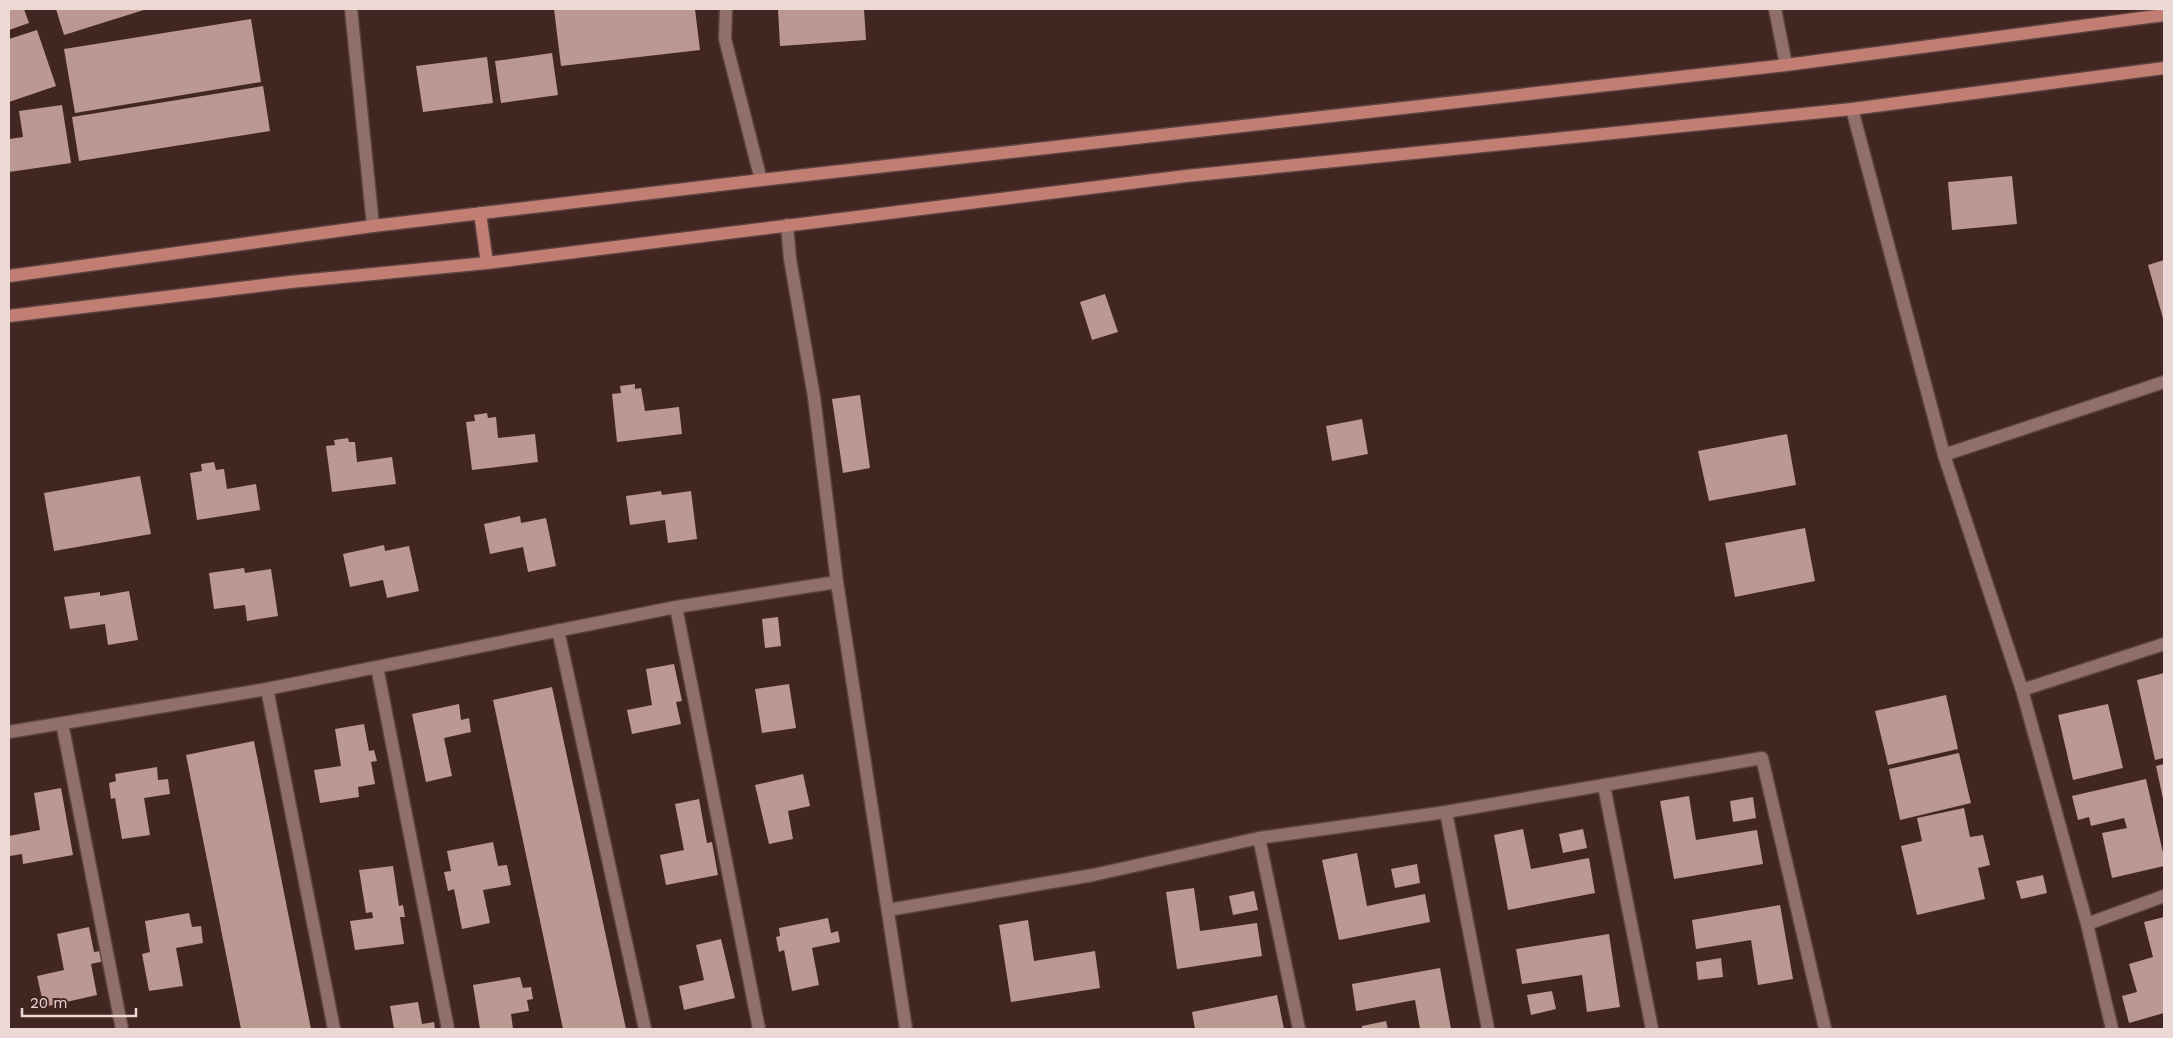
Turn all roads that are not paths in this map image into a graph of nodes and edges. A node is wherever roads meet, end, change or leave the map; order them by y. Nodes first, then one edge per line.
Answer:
1 (351, 9) edge
2 (726, 9) edge
3 (1775, 9) edge
4 (2164, 15) edge
5 (1786, 65) junction
6 (2164, 68) edge
7 (1852, 110) junction
8 (761, 180) junction
9 (480, 213) junction
10 (787, 225) junction
11 (373, 226) junction
12 (487, 263) junction
13 (9, 276) edge
14 (9, 316) edge
15 (2164, 382) edge
16 (1944, 455) junction
17 (837, 582) junction
18 (676, 608) junction
19 (558, 630) junction
20 (2164, 644) edge
21 (377, 668) junction
22 (266, 689) junction
23 (2022, 690) junction
24 (62, 723) junction
25 (9, 732) edge
26 (1604, 786) junction
27 (1446, 812) junction
28 (1259, 838) junction
29 (2164, 896) edge
30 (888, 910) junction
31 (2086, 924) junction
32 (122, 1029) edge
33 (334, 1029) edge
34 (448, 1029) edge
35 (645, 1029) edge
36 (759, 1029) edge
37 (906, 1029) edge
38 (1299, 1029) edge
39 (1488, 1029) edge
40 (1652, 1029) edge
41 (1825, 1029) edge
42 (2112, 1029) edge

1 - 11 street
2 - 8 street
3 - 5 street
4 - 5 main road
5 - 8 main road
6 - 7 main road
7 - 10 main road
7 - 16 street
8 - 9 main road
9 - 11 main road
9 - 12 main road
10 - 12 main road
10 - 17 street
11 - 13 main road
12 - 14 main road
15 - 16 street
16 - 23 street
17 - 18 street
17 - 30 street
18 - 19 street
18 - 36 street
19 - 21 street
19 - 35 street
20 - 23 street
21 - 22 street
21 - 34 street
22 - 24 street
22 - 33 street
23 - 31 street
24 - 25 street
24 - 32 street
26 - 27 street
26 - 40 street
26 - 41 street
27 - 28 street
27 - 39 street
28 - 30 street
28 - 38 street
29 - 31 street
30 - 37 street
31 - 42 street

